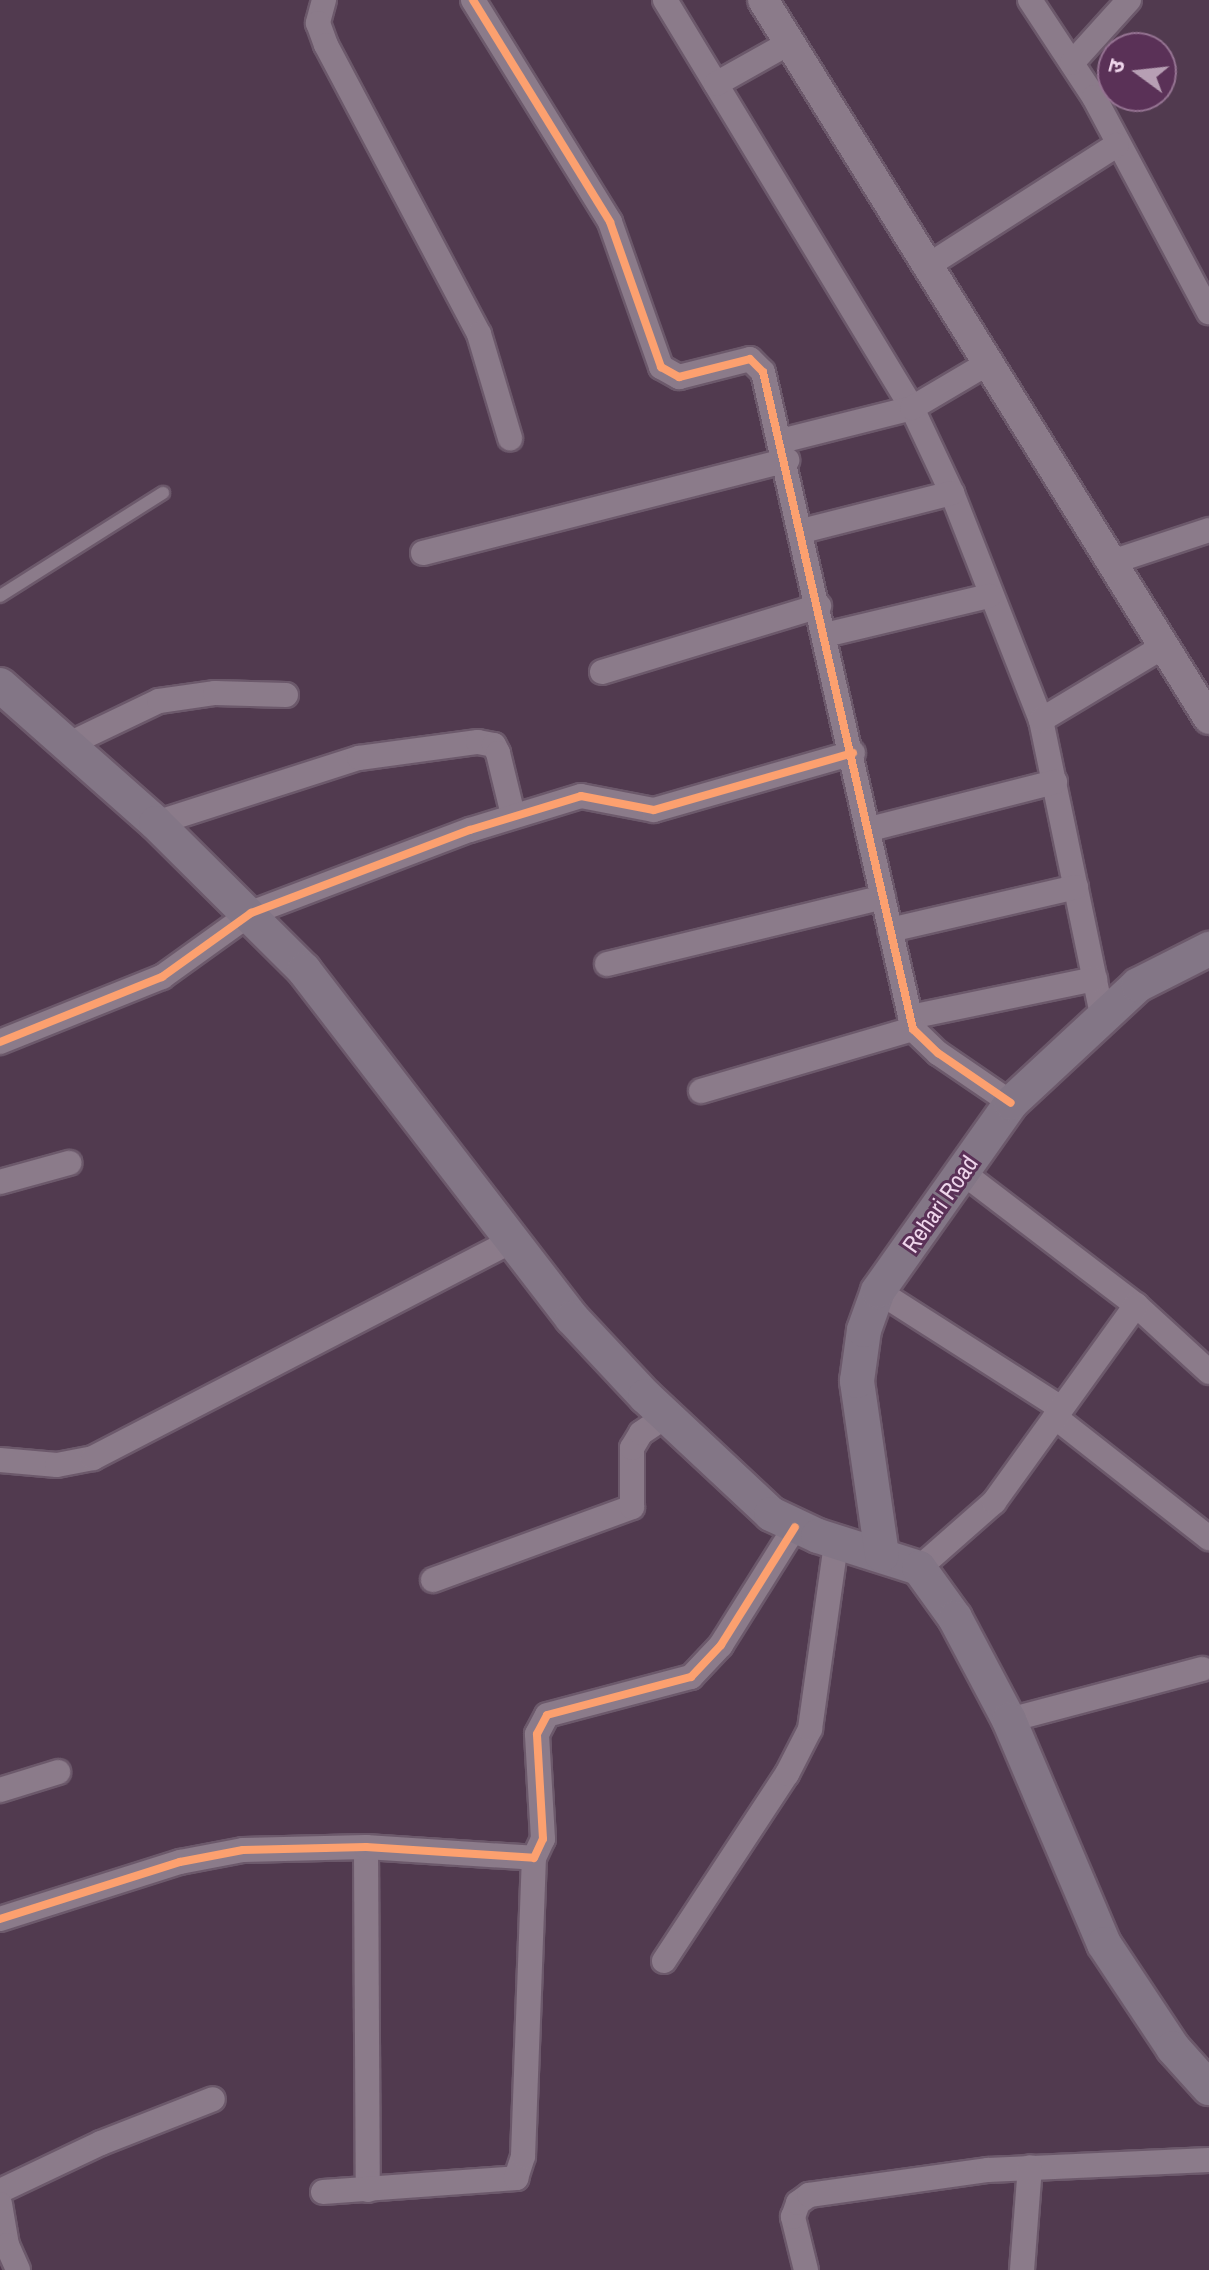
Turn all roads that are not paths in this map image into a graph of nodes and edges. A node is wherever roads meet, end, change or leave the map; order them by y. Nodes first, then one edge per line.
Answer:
1 (324, 0) edge
2 (473, 0) edge
3 (665, 0) edge
4 (763, 0) edge
5 (1030, 0) edge
6 (1129, 0) edge
7 (789, 43) junction
8 (1072, 63) junction
9 (716, 84) junction
10 (1117, 145) junction
11 (929, 265) junction
12 (1209, 312) edge
13 (988, 363) junction
14 (912, 408) junction
15 (510, 438) dead end
16 (784, 450) junction
17 (163, 493) dead end
18 (952, 493) junction
19 (1209, 530) edge
20 (802, 531) junction
21 (423, 553) dead end
22 (1112, 562) junction
23 (0, 596) edge
24 (989, 596) junction
25 (819, 606) junction
26 (825, 635) junction
27 (1164, 646) junction
28 (602, 672) dead end
29 (0, 685) edge
30 (286, 695) dead end
31 (1209, 719) edge
32 (1041, 720) junction
33 (67, 745) junction
34 (853, 753) junction
35 (1055, 782) junction
36 (513, 815) junction
37 (156, 823) junction
38 (870, 829) junction
39 (1076, 887) junction
40 (883, 897) junction
41 (251, 913) junction
42 (890, 930) junction
43 (1209, 949) edge
44 (607, 964) dead end
45 (1095, 979) junction
46 (1102, 1015) junction
47 (911, 1023) junction
48 (0, 1042) edge
49 (701, 1091) dead end
50 (1011, 1103) junction
51 (69, 1163) dead end
52 (962, 1172) junction
53 (0, 1182) edge
54 (512, 1241) junction
55 (878, 1291) junction
56 (1136, 1305) junction
57 (1209, 1372) edge
58 (1058, 1413) junction
59 (666, 1416) junction
60 (0, 1460) edge
61 (795, 1527) junction
62 (1209, 1538) edge
63 (836, 1543) junction
64 (882, 1555) junction
65 (919, 1568) junction
66 (433, 1580) dead end
67 (1202, 1669) dead end
68 (1009, 1720) junction
69 (58, 1772) dead end
70 (0, 1790) edge
71 (366, 1847) junction
72 (534, 1858) junction
73 (0, 1919) edge
74 (664, 1961) dead end
75 (1209, 2088) edge
76 (213, 2099) dead end
77 (1209, 2160) edge
78 (1030, 2167) junction
79 (368, 2190) junction
80 (0, 2191) edge
81 (323, 2192) dead end
82 (0, 2204) edge
83 (18, 2270) edge
84 (806, 2270) edge
85 (1022, 2270) edge

1 - 15 street
2 - 16 street
3 - 9 street
4 - 7 street
5 - 8 street
6 - 8 street
7 - 9 street
7 - 11 street
8 - 10 street
9 - 14 street
10 - 11 street
10 - 12 street
11 - 13 street
13 - 14 street
13 - 22 street
14 - 16 street
14 - 18 street
16 - 20 street
16 - 21 street
17 - 23 lane
18 - 20 street
18 - 24 street
19 - 22 street
20 - 25 street
22 - 27 street
24 - 26 street
24 - 32 street
25 - 26 street
25 - 28 street
26 - 34 street
27 - 31 street
27 - 32 street
29 - 33 main road
30 - 33 street
32 - 35 street
33 - 37 main road
34 - 36 street
34 - 38 street
35 - 38 street
35 - 39 street
36 - 37 street
36 - 41 street
37 - 41 main road
38 - 40 street
39 - 42 street
39 - 45 street
40 - 42 street
40 - 44 street
41 - 48 street
41 - 54 main road
42 - 47 street
43 - 46 main road, Rehari Road
45 - 46 street
45 - 47 street
46 - 50 main road, Rehari Road
47 - 49 street
47 - 50 street
50 - 52 main road, Rehari Road
51 - 53 street
52 - 55 main road, Rehari Road
52 - 56 street
54 - 59 main road
54 - 60 street
55 - 58 street
55 - 64 main road, Rehari Road
56 - 57 street
56 - 58 street
58 - 62 street
58 - 65 street
59 - 61 main road
59 - 66 street
61 - 63 main road
61 - 72 street
63 - 64 main road
63 - 74 street
64 - 65 main road
65 - 68 main road
67 - 68 street
68 - 75 main road
69 - 70 street
71 - 72 street
71 - 73 street
71 - 79 street
72 - 79 street
76 - 80 street
77 - 78 street
78 - 84 street
78 - 85 street
79 - 81 street
82 - 83 street

